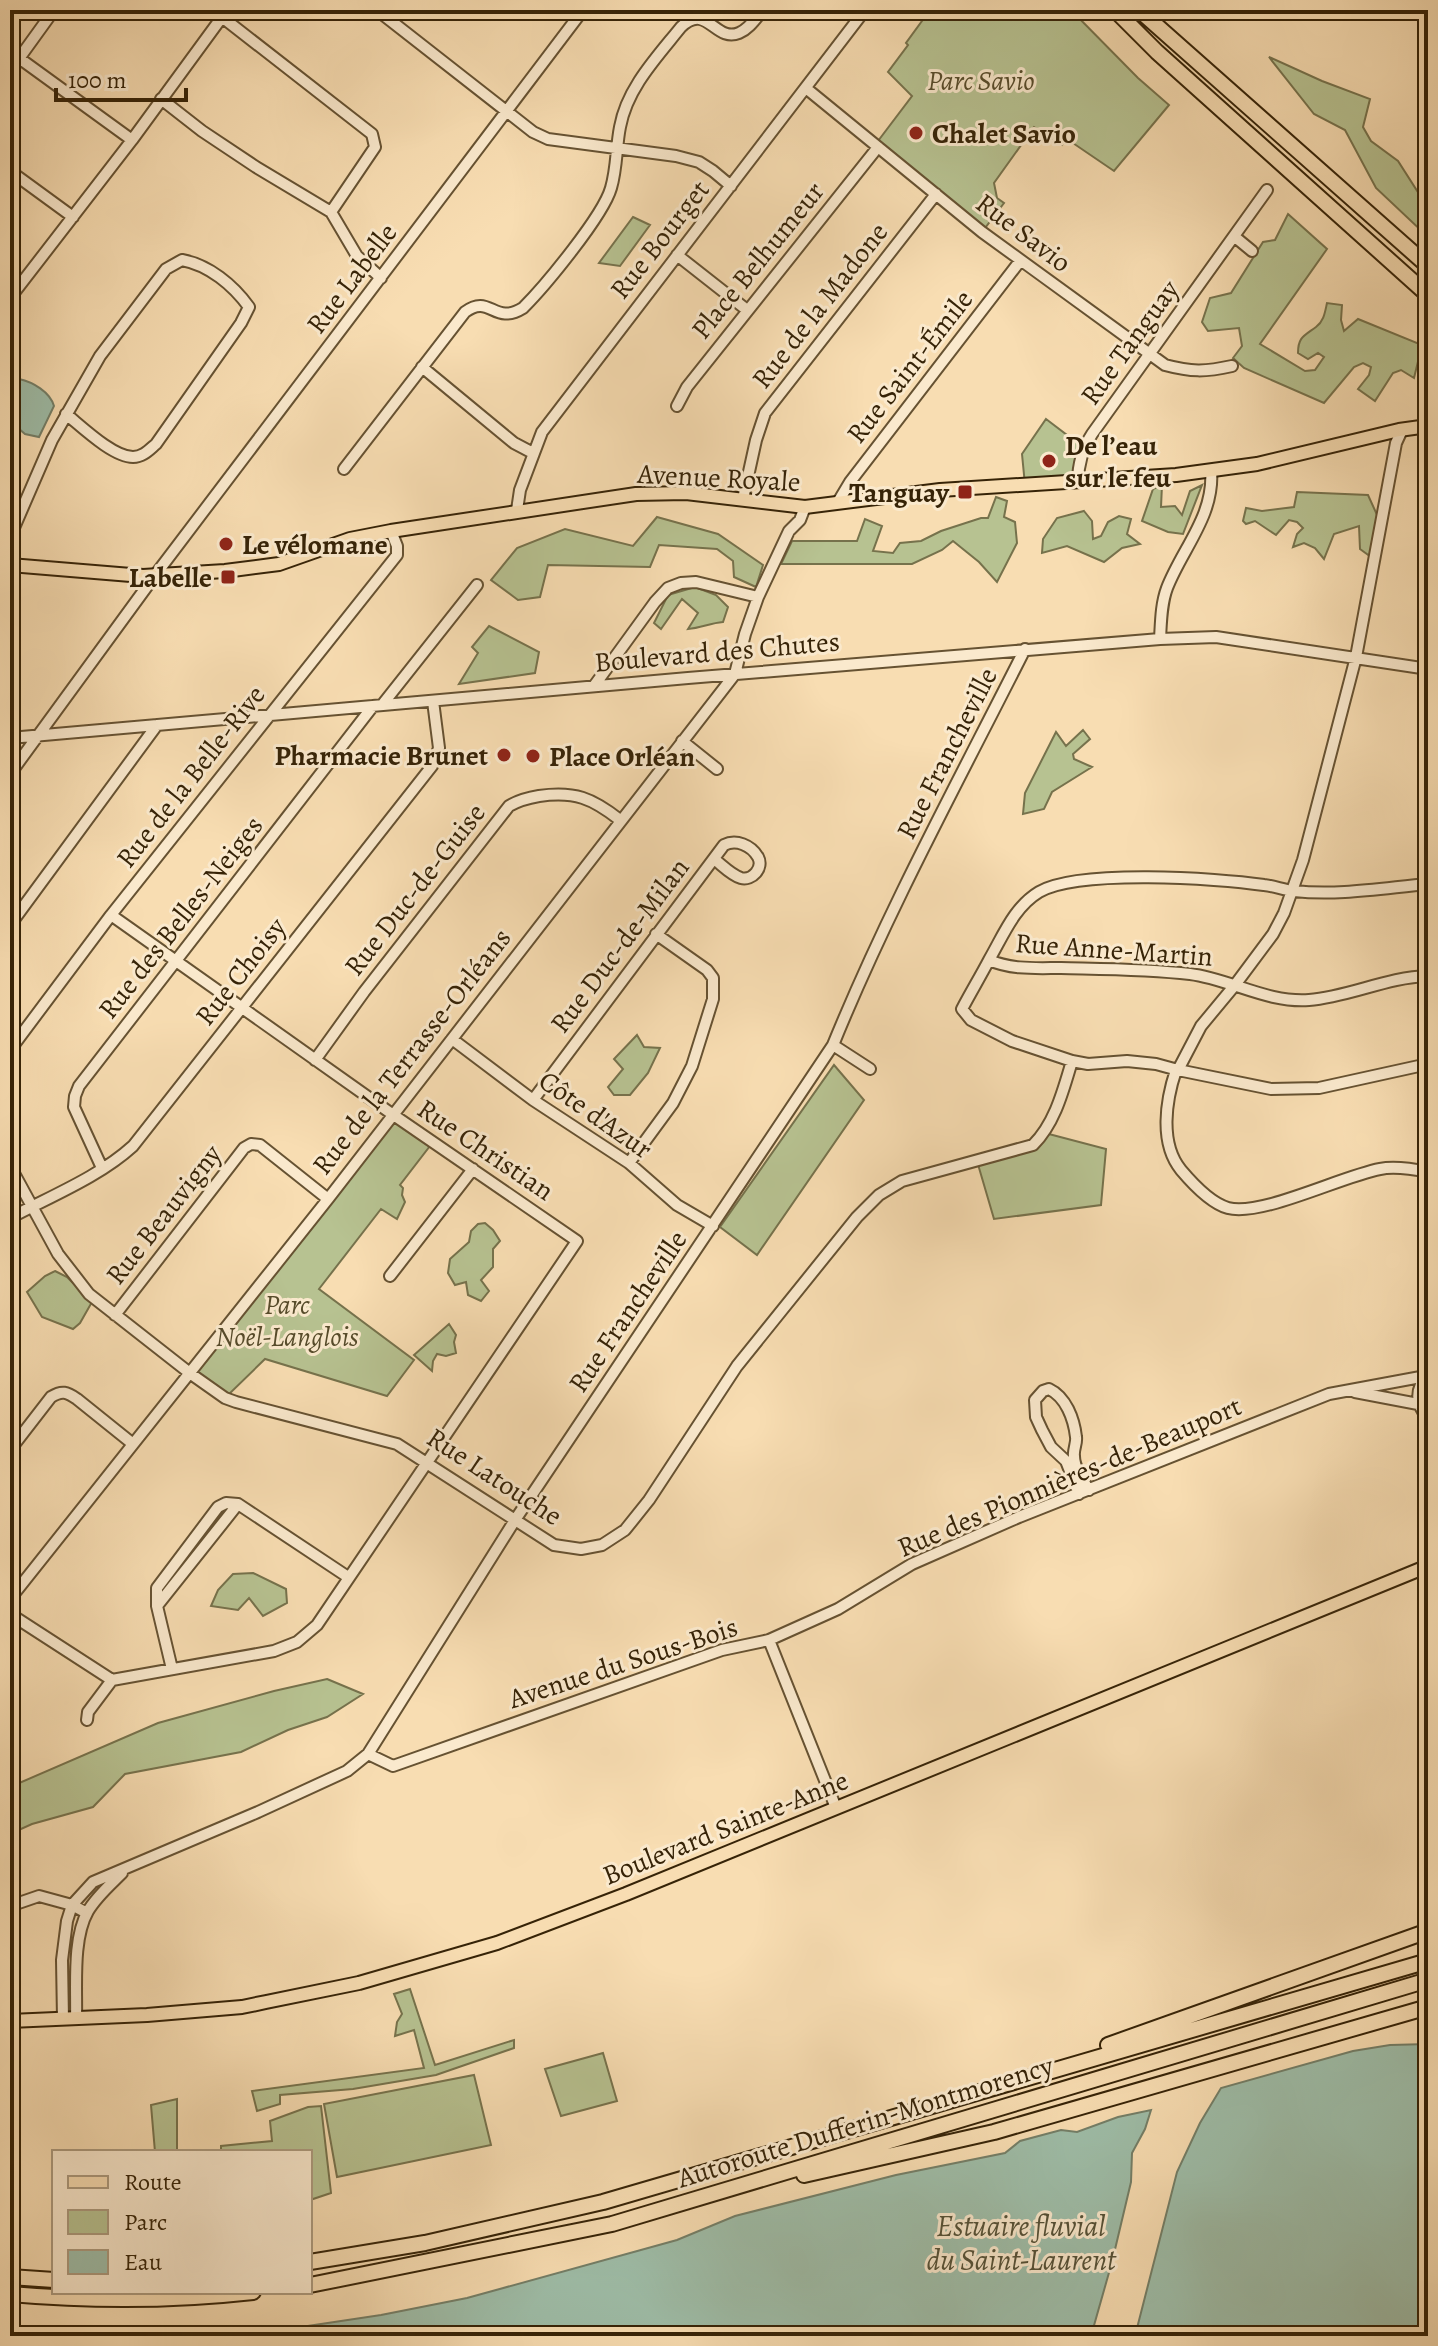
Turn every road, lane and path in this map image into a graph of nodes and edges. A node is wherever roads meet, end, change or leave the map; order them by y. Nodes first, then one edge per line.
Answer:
1 (54, 10) edge
2 (377, 10) edge
3 (583, 10) edge
4 (763, 10) edge
5 (865, 10) edge
6 (1115, 10) edge
7 (1139, 10) edge
8 (218, 13) edge
9 (19, 58) junction
10 (10, 71) edge
11 (807, 89) junction
12 (161, 99) junction
13 (507, 112) junction
14 (132, 140) junction
15 (878, 147) junction
16 (617, 149) junction
17 (10, 171) edge
18 (731, 186) junction
19 (1267, 190) dead end
20 (936, 194) junction
21 (331, 212) junction
22 (73, 217) junction
23 (1235, 237) junction
24 (1252, 251) dead end
25 (677, 255) junction
26 (1020, 261) junction
27 (1428, 266) edge
28 (381, 278) junction
29 (11, 295) edge
30 (1428, 295) edge
31 (747, 310) junction
32 (1150, 355) junction
33 (1232, 366) dead end
34 (422, 367) junction
35 (677, 406) dead end
36 (66, 414) junction
37 (1428, 426) edge
38 (1402, 430) junction
39 (533, 453) junction
40 (344, 469) dead end
41 (1211, 470) junction
42 (1078, 482) junction
43 (743, 499) junction
44 (838, 502) junction
45 (805, 507) junction
46 (517, 510) junction
47 (391, 531) junction
48 (10, 537) edge
49 (10, 565) edge
50 (156, 574) junction
51 (477, 585) dead end
52 (758, 597) junction
53 (1160, 639) junction
54 (1025, 649) junction
55 (1356, 657) junction
56 (1428, 669) edge
57 (735, 674) junction
58 (594, 686) junction
59 (433, 701) junction
60 (378, 705) junction
61 (269, 715) junction
62 (157, 725) junction
63 (38, 736) junction
64 (10, 738) edge
65 (682, 741) junction
66 (717, 769) dead end
67 (10, 774) edge
68 (620, 820) junction
69 (714, 859) dead end
70 (1428, 884) edge
71 (1292, 891) junction
72 (111, 915) junction
73 (10, 925) edge
74 (656, 934) junction
75 (989, 960) junction
76 (176, 961) junction
77 (1428, 976) edge
78 (1235, 985) junction
79 (242, 1008) junction
80 (452, 1039) junction
81 (833, 1045) junction
82 (10, 1050) edge
83 (315, 1060) junction
84 (1072, 1061) junction
85 (1428, 1064) edge
86 (870, 1069) dead end
87 (1178, 1070) junction
88 (533, 1100) junction
89 (392, 1114) junction
90 (629, 1163) junction
91 (10, 1166) edge
92 (102, 1168) junction
93 (473, 1169) junction
94 (1428, 1172) edge
95 (328, 1199) junction
96 (32, 1206) junction
97 (10, 1218) edge
98 (713, 1226) junction
99 (390, 1276) dead end
100 (115, 1315) junction
101 (191, 1374) junction
102 (1427, 1376) edge
103 (1349, 1391) junction
104 (1418, 1404) junction
105 (1428, 1418) edge
106 (133, 1444) junction
107 (10, 1450) edge
108 (428, 1463) junction
109 (1084, 1492) junction
110 (515, 1520) junction
111 (1428, 1566) edge
112 (348, 1577) junction
113 (10, 1599) edge
114 (10, 1614) edge
115 (769, 1640) junction
116 (172, 1669) junction
117 (112, 1680) junction
118 (87, 1720) dead end
119 (368, 1754) junction
120 (836, 1808) junction
121 (130, 1866) junction
122 (72, 1905) junction
123 (10, 1906) edge
124 (87, 1913) junction
125 (1428, 1931) edge
126 (1428, 1961) edge
127 (1428, 1980) edge
128 (1428, 2007) edge
129 (69, 2019) junction
130 (10, 2021) edge
131 (974, 2093) junction
132 (675, 2205) junction
133 (312, 2262) edge
134 (10, 2277) edge
135 (52, 2280) edge
136 (312, 2285) edge
137 (10, 2294) edge
138 (234, 2294) edge

1 - 9 street
2 - 13 street
3 - 13 street, Rue Labelle
4 - 16 street
5 - 11 street, Rue Bourget
6 - 30 highway
7 - 27 highway
8 - 12 street
8 - 21 street
9 - 10 street
9 - 14 street
11 - 15 street, Rue Savio
11 - 18 street, Rue Bourget
12 - 14 street
12 - 21 street
13 - 16 street
13 - 28 street, Rue Labelle
14 - 22 street
15 - 20 street, Rue Savio
15 - 31 street, Place Belhumeur
16 - 18 street
16 - 34 street
17 - 22 street
18 - 25 street, Rue Bourget
19 - 23 street, Rue Tanguay
20 - 26 street, Rue Savio
20 - 43 street, Rue de la Madone
21 - 28 street
22 - 29 street
23 - 24 street
23 - 32 street, Rue Tanguay
25 - 31 street
25 - 39 street, Rue Bourget
26 - 32 street, Rue Savio
26 - 44 street, Rue Saint-Émile
28 - 50 street, Rue Labelle
31 - 35 street, Place Belhumeur
32 - 33 street, Rue Savio
32 - 42 street, Rue Tanguay
34 - 39 street
34 - 40 street
36 - 36 street
36 - 48 street
37 - 38 main road, Avenue Royale
38 - 41 main road, Avenue Royale
38 - 55 street
39 - 46 street, Rue Bourget
41 - 42 main road, Avenue Royale
41 - 53 street
42 - 44 main road, Avenue Royale
43 - 45 main road, Avenue Royale
43 - 46 main road, Avenue Royale
44 - 45 main road, Avenue Royale
45 - 52 street, Rue de la Terrasse-Orléans
46 - 47 main road, Avenue Royale
47 - 50 main road, Avenue Royale
47 - 61 street, Rue de la Belle-Rive
49 - 50 main road, Avenue Royale
50 - 63 street, Rue Labelle
51 - 60 street, Rue des Belles-Neiges
52 - 57 street, Rue de la Terrasse-Orléans
52 - 58 street
53 - 54 street, Boulevard des Chutes
53 - 55 street, Boulevard des Chutes
54 - 57 street, Boulevard des Chutes
54 - 81 street, Rue Francheville
55 - 56 street, Boulevard des Chutes
55 - 71 street
57 - 58 street, Boulevard des Chutes
57 - 65 street, Rue de la Terrasse-Orléans
58 - 59 street, Boulevard des Chutes
59 - 60 street, Boulevard des Chutes
59 - 79 street, Rue Choisy
60 - 61 street, Boulevard des Chutes
60 - 76 street, Rue des Belles-Neiges
61 - 62 street, Boulevard des Chutes
61 - 72 street, Rue de la Belle-Rive
62 - 63 street, Boulevard des Chutes
62 - 73 street
63 - 64 street, Boulevard des Chutes
63 - 67 street, Rue Labelle
65 - 66 street
65 - 68 street, Rue de la Terrasse-Orléans
68 - 80 street, Rue de la Terrasse-Orléans
68 - 83 street, Rue Duc-de-Guise
69 - 74 street, Rue Duc-de-Milan
70 - 71 street
71 - 75 street
71 - 78 street
72 - 76 street, Rue Christian
72 - 82 street, Rue de la Belle-Rive
74 - 88 street, Rue Duc-de-Milan
74 - 90 street
75 - 78 street, Rue Anne-Martin
75 - 84 street
76 - 79 street, Rue Christian
76 - 92 street, Rue des Belles-Neiges
77 - 78 street, Rue Anne-Martin
78 - 87 street
79 - 83 street, Rue Christian
79 - 92 street, Rue Choisy
80 - 88 street, Côte d'Azur
80 - 89 street, Rue de la Terrasse-Orléans
81 - 86 street
81 - 98 street, Rue Francheville
83 - 89 street, Rue Christian
84 - 87 street
84 - 110 street, Rue Latouche
85 - 87 street
87 - 94 street
88 - 90 street, Côte d'Azur
89 - 93 street, Rue Christian
89 - 95 street, Rue de la Terrasse-Orléans
90 - 98 street, Côte d'Azur
91 - 96 street, Rue Latouche
92 - 96 street, Rue Choisy
93 - 99 street
93 - 108 street, Rue Christian
95 - 100 street, Rue Beauvigny
95 - 101 street, Rue de la Terrasse-Orléans
96 - 97 street, Rue Choisy
96 - 100 street, Rue Latouche
98 - 110 street, Rue Francheville
100 - 101 street, Rue Latouche
101 - 106 street, Rue de la Terrasse-Orléans
101 - 108 street, Rue Latouche
102 - 103 street, Rue des Pionnières-de-Beauport
102 - 104 street, Rue des Pionnières-de-Beauport
103 - 104 street, Rue des Pionnières-de-Beauport
103 - 109 street, Rue des Pionnières-de-Beauport
104 - 105 street
106 - 107 street
106 - 113 street, Rue de la Terrasse-Orléans
108 - 110 street, Rue Latouche
108 - 112 street
109 - 109 street
109 - 115 street, Rue des Pionnières-de-Beauport
110 - 119 street, Rue Francheville
111 - 120 main road, Boulevard Sainte-Anne
112 - 116 street
112 - 116 street
114 - 117 street
115 - 119 street, Avenue du Sous-Bois
115 - 120 street, Avenue du Sous-Bois
116 - 117 street
117 - 118 street
119 - 121 street, Rue Francheville
120 - 129 main road, Boulevard Sainte-Anne
121 - 122 street, Rue Francheville
121 - 124 street, Rue Francheville
122 - 123 street
122 - 124 street
122 - 129 street
124 - 129 street, Rue Francheville
125 - 131 highway
126 - 131 highway, Autoroute Dufferin-Montmorency
127 - 132 highway, Autoroute Dufferin-Montmorency
128 - 132 highway
129 - 130 main road, Boulevard Sainte-Anne
131 - 133 highway, Autoroute Dufferin-Montmorency
132 - 136 highway, Autoroute Dufferin-Montmorency
134 - 135 highway
137 - 138 highway

